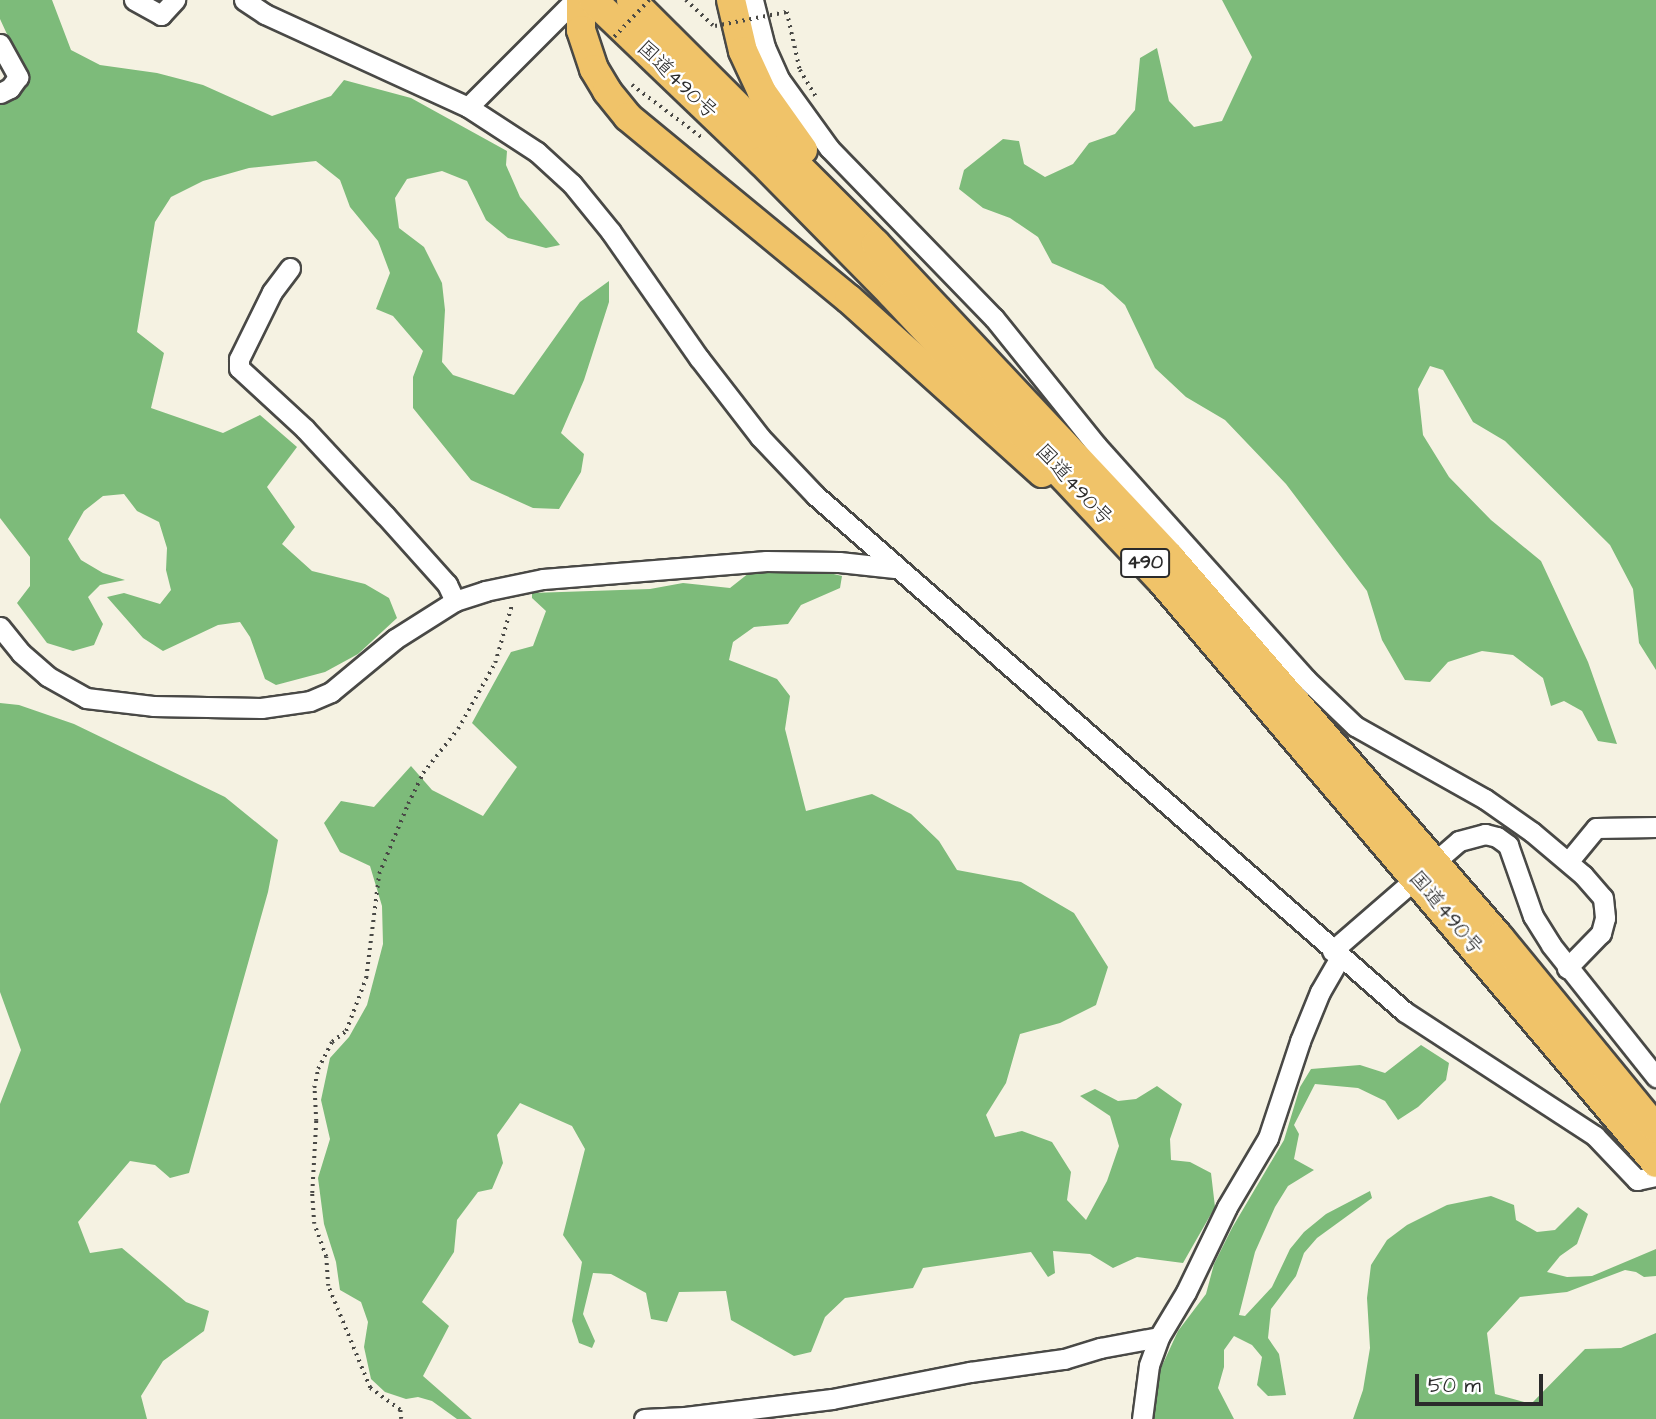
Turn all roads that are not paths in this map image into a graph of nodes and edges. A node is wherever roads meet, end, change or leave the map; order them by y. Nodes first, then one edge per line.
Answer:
1 (134, 0) edge
2 (175, 0) edge
3 (244, 0) edge
4 (575, 0) edge
5 (582, 0) edge
6 (593, 0) edge
7 (631, 0) edge
8 (731, 0) edge
9 (753, 0) edge
10 (0, 44) edge
11 (0, 93) edge
12 (468, 107) junction
13 (876, 244) junction
14 (290, 268) dead end
15 (895, 568) junction
16 (1160, 579) junction
17 (454, 601) junction
18 (0, 627) edge
19 (1656, 827) edge
20 (1568, 862) junction
21 (1424, 870) junction
22 (1336, 955) junction
23 (1567, 968) junction
24 (1656, 1077) edge
25 (1656, 1128) edge
26 (1656, 1163) edge
27 (1656, 1176) edge
28 (1159, 1337) junction
29 (643, 1419) edge
30 (1142, 1419) edge

1 - 2 street
3 - 12 street
4 - 12 street
5 - 16 highway
6 - 16 highway, 国道490号 / 490
7 - 13 highway, 国道490号 / 490
8 - 13 highway
9 - 20 street
10 - 11 street
12 - 15 street
13 - 21 highway, 国道490号 / 490
14 - 17 street
15 - 17 street
15 - 22 street
16 - 21 highway, 国道490号 / 490
17 - 18 street
19 - 20 street
20 - 23 street
21 - 22 street
21 - 23 street
21 - 25 highway, 国道490号 / 490
21 - 26 highway, 国道490号 / 490
22 - 27 street
22 - 28 street
23 - 24 street
28 - 29 street
28 - 30 street

